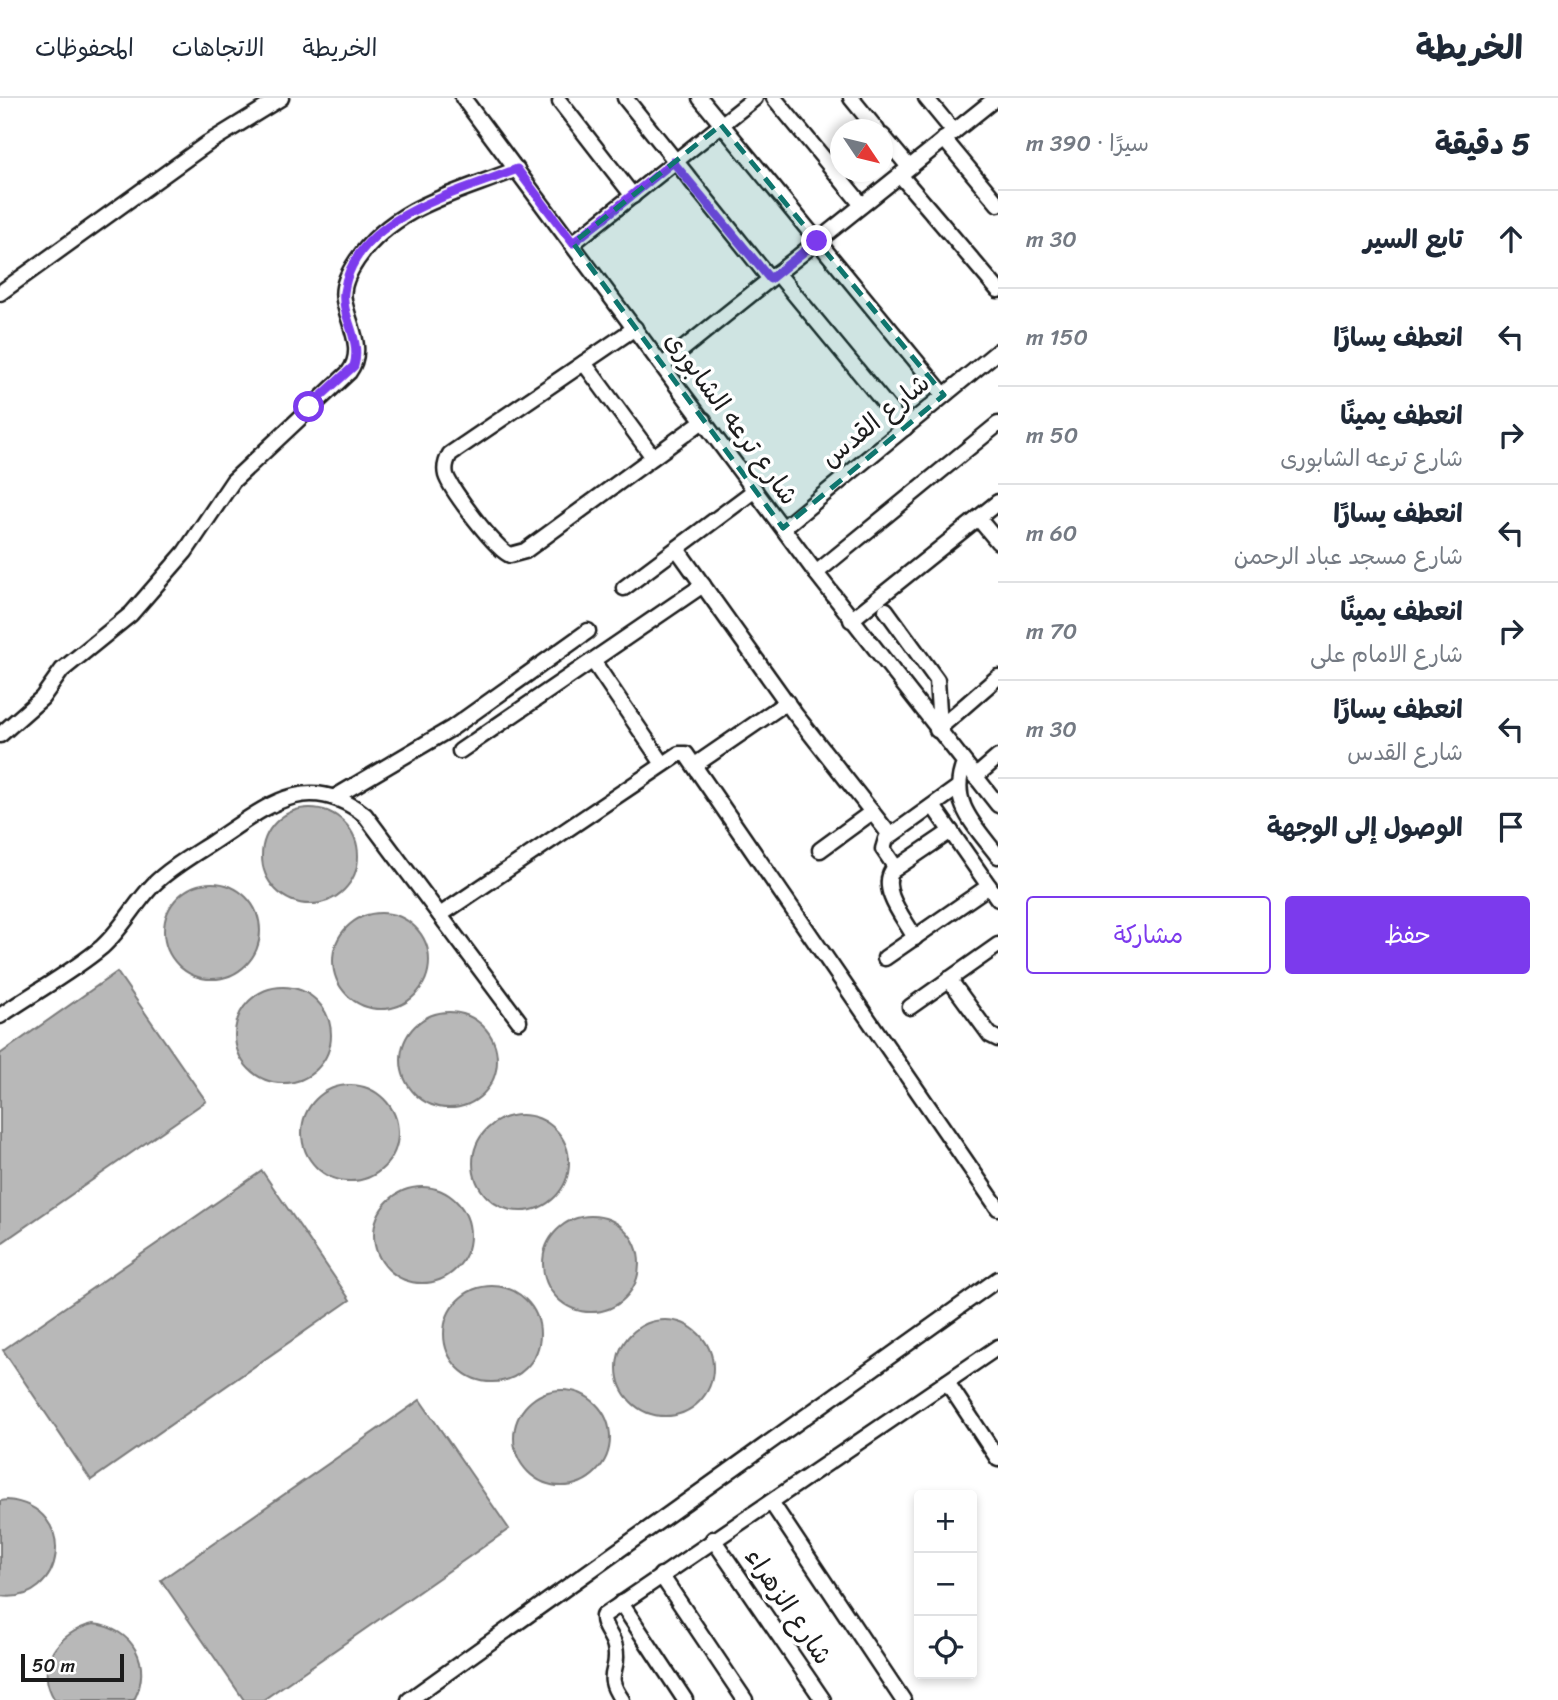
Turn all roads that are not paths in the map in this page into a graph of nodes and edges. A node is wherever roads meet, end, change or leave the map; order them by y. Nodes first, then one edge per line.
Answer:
1 (281, 98) edge
2 (463, 98) edge
3 (625, 98) edge
4 (700, 98) edge
5 (755, 98) edge
6 (774, 98) edge
7 (850, 98) edge
8 (926, 98) edge
9 (560, 102) dead end
10 (995, 105) edge
11 (868, 119) edge
12 (722, 125) junction
13 (949, 135) junction
14 (893, 152) edge
15 (673, 162) junction
16 (517, 169) junction
17 (905, 171) junction
18 (632, 196) junction
19 (998, 204) edge
20 (862, 205) junction
21 (817, 241) junction
22 (573, 243) junction
23 (773, 276) junction
24 (998, 290) edge
25 (0, 293) edge
26 (635, 328) junction
27 (998, 351) edge
28 (584, 363) junction
29 (663, 365) junction
30 (944, 395) junction
31 (704, 420) junction
32 (998, 424) edge
33 (905, 428) junction
34 (653, 457) junction
35 (755, 490) junction
36 (998, 502) edge
37 (978, 518) junction
38 (783, 528) junction
39 (998, 542) edge
40 (677, 548) junction
41 (816, 573) junction
42 (702, 585) junction
43 (624, 588) dead end
44 (886, 610) dead end
45 (852, 620) junction
46 (588, 631) dead end
47 (593, 661) junction
48 (998, 677) edge
49 (787, 702) junction
50 (939, 728) junction
51 (0, 735) edge
52 (460, 751) dead end
53 (998, 757) edge
54 (663, 764) junction
55 (964, 764) junction
56 (695, 765) junction
57 (975, 777) junction
58 (957, 788) junction
59 (335, 797) junction
60 (998, 805) edge
61 (933, 806) junction
62 (872, 813) junction
63 (951, 831) junction
64 (890, 835) junction
65 (820, 850) dead end
66 (998, 856) edge
67 (896, 869) junction
68 (989, 886) junction
69 (998, 899) edge
70 (440, 915) junction
71 (915, 938) junction
72 (998, 945) edge
73 (885, 958) dead end
74 (949, 979) junction
75 (909, 1007) dead end
76 (0, 1016) edge
77 (519, 1021) dead end
78 (998, 1039) edge
79 (998, 1208) edge
80 (998, 1279) edge
81 (998, 1347) edge
82 (947, 1382) junction
83 (998, 1459) edge
84 (771, 1502) junction
85 (713, 1539) junction
86 (661, 1575) junction
87 (621, 1603) junction
88 (409, 1700) edge
89 (622, 1700) edge
90 (685, 1700) edge
91 (745, 1700) edge
92 (823, 1700) edge
93 (903, 1700) edge

1 - 25 street
2 - 16 street, شارع ترعه الشابورى
3 - 15 street
4 - 12 street
5 - 12 street
6 - 20 street
7 - 11 street
8 - 13 street
9 - 18 street
10 - 13 street
12 - 15 street
12 - 21 street
13 - 17 street
13 - 19 street
14 - 17 street
15 - 18 street
15 - 23 street
16 - 22 street, شارع ترعه الشابورى
16 - 51 street
17 - 20 street
17 - 24 street
18 - 22 street
20 - 21 street
21 - 23 street
21 - 30 street
22 - 26 street, شارع ترعه الشابورى
23 - 29 street
23 - 33 street
26 - 28 street
26 - 29 street, شارع ترعه الشابورى
27 - 30 street, شارع القدس
28 - 34 street
28 - 34 street
29 - 31 street, شارع ترعه الشابورى
30 - 33 street, شارع القدس
31 - 34 street
31 - 35 street, شارع ترعه الشابورى
32 - 41 street
33 - 38 street, شارع القدس
35 - 38 street, شارع ترعه الشابورى
35 - 40 street
36 - 37 street
37 - 39 street
37 - 45 street
38 - 41 street, شارع ترعه الشابورى
40 - 42 street
40 - 43 street
41 - 45 street, شارع ترعه الشابورى
42 - 47 street
42 - 49 street
44 - 50 street
45 - 50 street, شارع ترعه الشابورى
46 - 59 street
47 - 52 street
47 - 54 street
48 - 50 street
49 - 56 street
49 - 62 street
50 - 55 street, شارع ترعه الشابورى
53 - 57 street
54 - 56 street
54 - 70 street
55 - 57 street, شارع ترعه الشابورى
55 - 58 street
56 - 79 street
57 - 60 street, شارع ترعه الشابورى
58 - 61 street
58 - 66 street
59 - 70 street
59 - 76 street
61 - 63 street
61 - 64 street
62 - 64 street
62 - 65 street
63 - 67 street
63 - 68 street
64 - 67 street
67 - 71 street
68 - 69 street
68 - 71 street
70 - 77 street
71 - 73 street
72 - 74 street
74 - 75 street
74 - 78 street
80 - 88 street
81 - 82 street
82 - 83 street
82 - 84 street
84 - 85 street
84 - 93 street
85 - 86 street
85 - 92 street, شارع الزهراء
86 - 87 street
86 - 91 street
87 - 89 street
87 - 90 street

